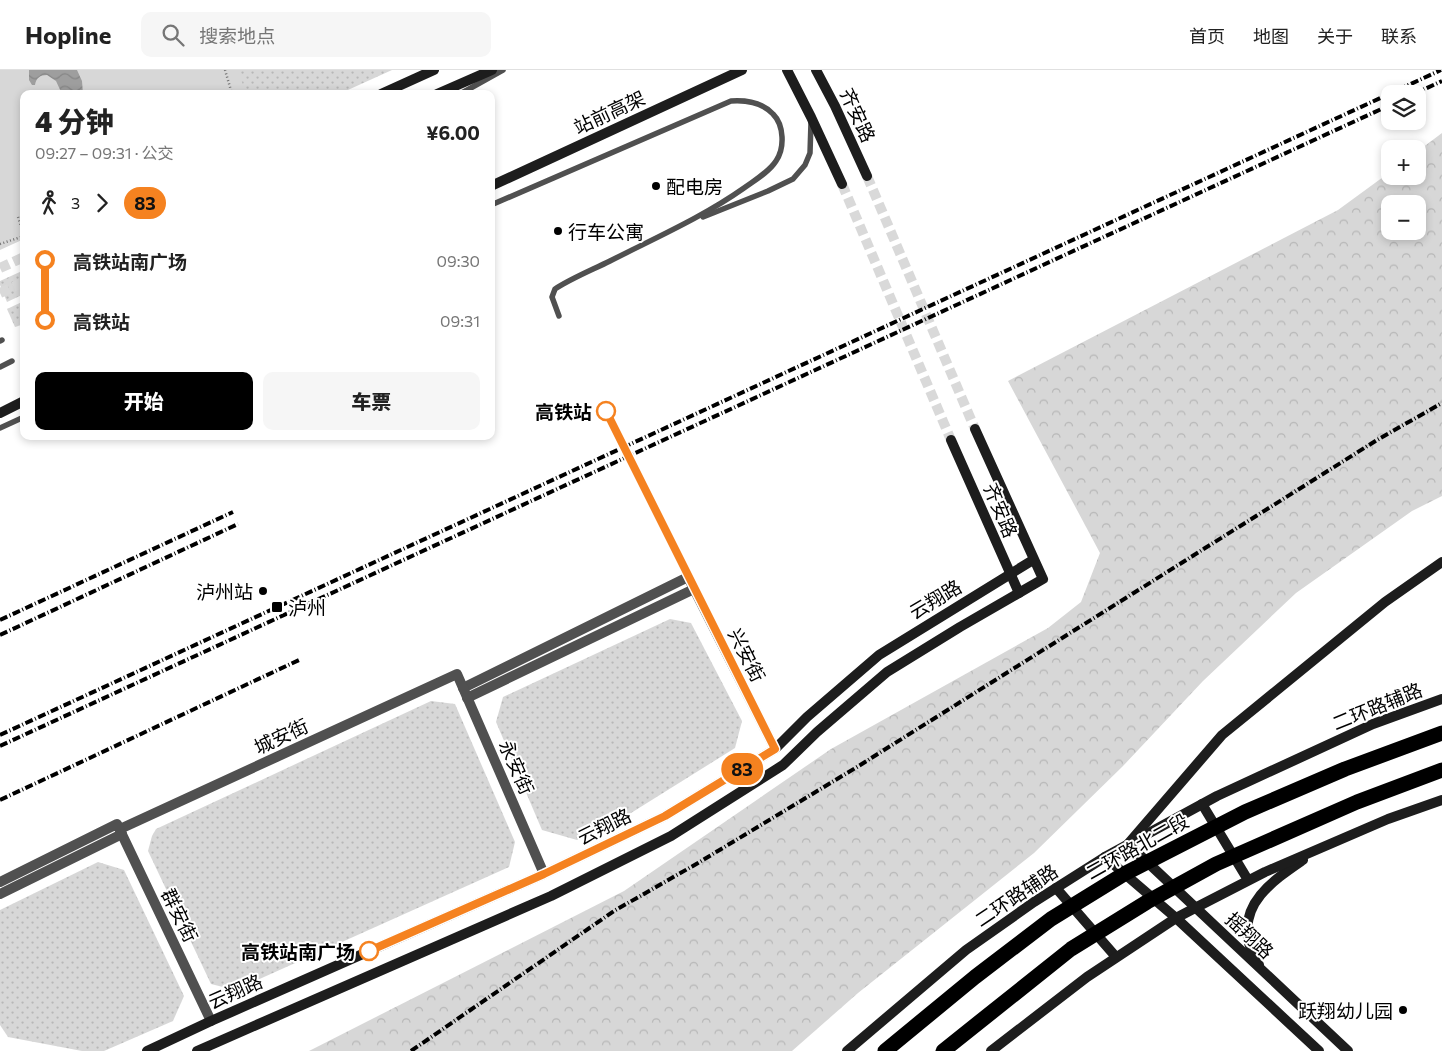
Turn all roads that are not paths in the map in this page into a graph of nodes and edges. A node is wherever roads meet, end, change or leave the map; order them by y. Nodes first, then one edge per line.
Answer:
1 (434, 70) edge
2 (492, 70) edge
3 (503, 70) edge
4 (742, 70) edge
5 (787, 70) edge
6 (816, 70) edge
7 (391, 90) edge
8 (446, 90) edge
9 (467, 90) edge
10 (811, 117) junction
11 (866, 176) tunnel mouth
12 (495, 184) edge
13 (842, 184) tunnel mouth
14 (495, 204) edge
15 (677, 228) junction
16 (559, 316) dead end
17 (12, 361) dead end
18 (0, 367) edge
19 (20, 403) edge
20 (0, 412) edge
21 (20, 419) edge
22 (0, 428) edge
23 (975, 429) tunnel mouth
24 (951, 440) tunnel mouth
25 (666, 531) dead end
26 (1033, 560) junction
27 (1442, 562) edge
28 (1010, 575) junction
29 (688, 577) junction
30 (1043, 579) joint
31 (694, 589) junction
32 (1019, 593) junction
33 (457, 674) joint
34 (463, 688) junction
35 (468, 698) junction
36 (1442, 699) edge
37 (1442, 733) edge
38 (775, 749) junction
39 (1442, 770) edge
40 (1442, 800) edge
41 (1202, 804) junction
42 (120, 829) junction
43 (1128, 844) junction
44 (1317, 850) junction
45 (1105, 858) junction
46 (544, 874) junction
47 (1248, 880) junction
48 (0, 882) edge
49 (1056, 888) junction
50 (0, 894) edge
51 (1195, 908) junction
52 (1176, 918) junction
53 (1116, 957) junction
54 (1262, 970) junction
55 (211, 1021) junction
56 (148, 1051) edge
57 (196, 1051) edge
58 (847, 1051) edge
59 (884, 1051) edge
60 (943, 1051) edge
61 (991, 1051) edge
62 (1319, 1051) edge
63 (1348, 1051) edge

1 - 7 street
2 - 8 street
3 - 9 lane
4 - 12 street, 站前高架
5 - 10 street
6 - 11 street, 齐安路
10 - 13 street
10 - 15 lane
14 - 15 lane
15 - 16 lane
17 - 18 lane
19 - 20 street
21 - 22 lane
23 - 26 street, 齐安路
24 - 28 street, 齐安路
25 - 29 lane
26 - 28 street, 云翔路
26 - 30 street, 齐安路
27 - 43 street
28 - 32 street, 齐安路
28 - 38 street, 云翔路
29 - 31 street, 兴安街
29 - 34 street
30 - 32 street, 云翔路
31 - 35 street
31 - 38 street, 兴安街
32 - 57 street, 云翔路
33 - 34 street, 永安街
33 - 42 street, 城安街
34 - 35 street, 永安街
35 - 46 street, 永安街
36 - 41 street, 二环路辅路
37 - 59 highway, 二环路北二段
38 - 46 street, 云翔路
39 - 60 highway
40 - 44 street
41 - 43 street, 二环路辅路
41 - 47 street
42 - 48 street, 城安街
42 - 50 street, 城安街
42 - 55 street, 群安街
43 - 45 street, 二环路辅路
43 - 51 street, 摇翔路
44 - 47 street
44 - 54 street
45 - 49 street, 二环路辅路
45 - 52 street, 摇翔路
46 - 55 street, 云翔路
47 - 51 street
49 - 53 street
49 - 58 street, 二环路辅路
51 - 52 street
51 - 54 street, 摇翔路
52 - 53 street
52 - 62 street, 摇翔路
53 - 61 street
54 - 63 street, 摇翔路
55 - 56 street, 云翔路

